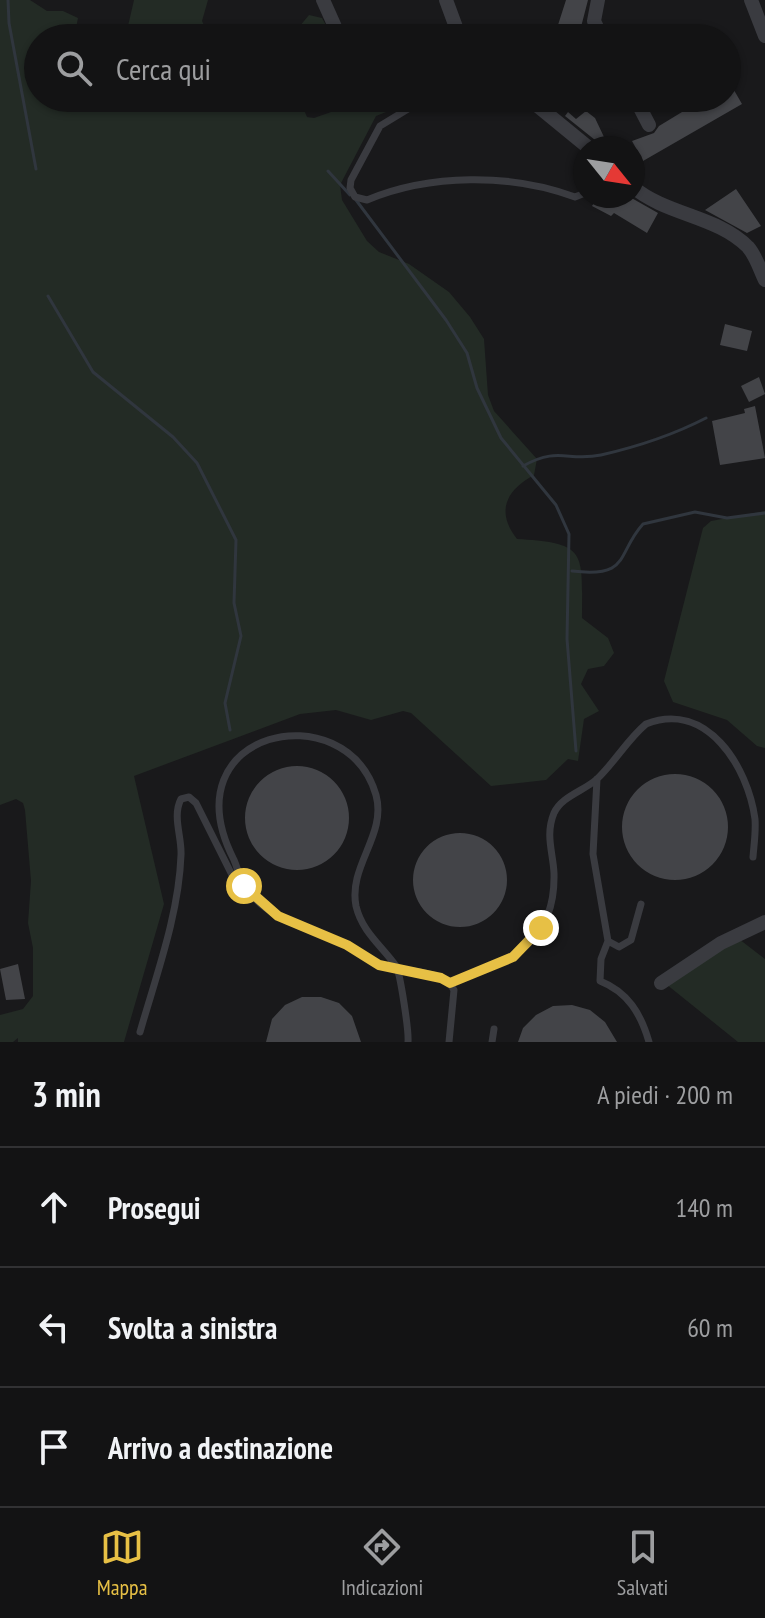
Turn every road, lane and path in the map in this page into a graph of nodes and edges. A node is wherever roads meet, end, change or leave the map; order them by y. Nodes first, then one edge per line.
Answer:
1 (323, 0) edge
2 (446, 0) edge
3 (598, 0) edge
4 (751, 0) edge
5 (334, 24) edge
6 (455, 24) edge
7 (595, 24) edge
8 (765, 36) edge
9 (403, 112) edge
10 (545, 112) edge
11 (642, 112) edge
12 (649, 125) dead end
13 (574, 136) edge
14 (645, 194) edge
15 (573, 197) edge
16 (765, 280) edge
17 (597, 779) junction
18 (753, 857) dead end
19 (244, 886) junction
20 (641, 904) dead end
21 (765, 922) edge
22 (608, 941) junction
23 (398, 968) junction
24 (450, 983) junction
25 (661, 983) dead end
26 (494, 1029) dead end
27 (140, 1032) dead end
28 (408, 1042) edge
29 (449, 1042) edge
30 (492, 1042) edge
31 (649, 1042) edge

1 - 5 street
2 - 6 street
3 - 7 street
4 - 8 street
9 - 15 lane
10 - 13 street
11 - 12 street
14 - 16 street
17 - 18 lane
17 - 22 lane
17 - 24 lane
19 - 23 lane
19 - 23 lane
19 - 27 lane
20 - 22 lane
21 - 25 street
22 - 31 lane
23 - 24 lane
23 - 28 lane
24 - 29 lane
26 - 30 lane

